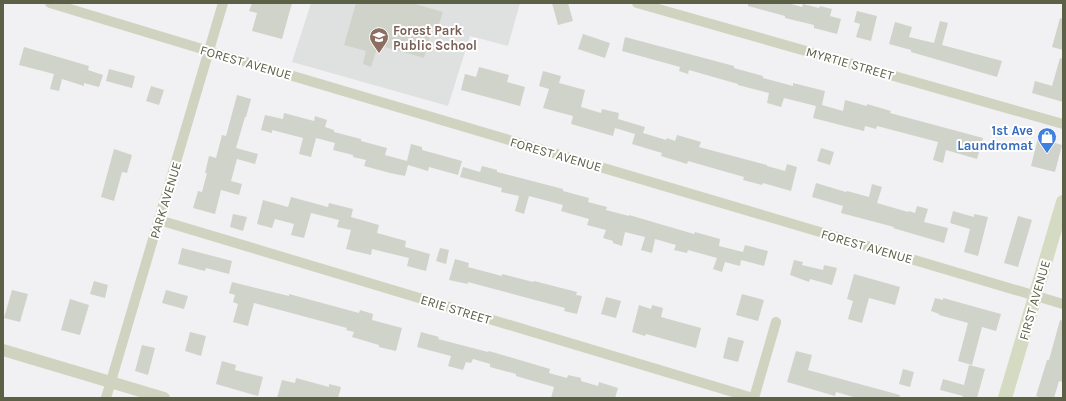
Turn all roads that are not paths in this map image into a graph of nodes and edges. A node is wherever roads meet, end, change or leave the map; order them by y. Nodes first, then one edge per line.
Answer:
1 (50, 3) edge
2 (223, 3) edge
3 (637, 3) edge
4 (209, 51) junction
5 (1063, 124) edge
6 (1063, 202) edge
7 (159, 220) junction
8 (1035, 296) junction
9 (1063, 304) edge
10 (776, 322) dead end
11 (3, 350) edge
12 (111, 382) junction
13 (106, 398) edge
14 (164, 398) edge
15 (754, 398) edge
16 (1005, 398) edge

1 - 4 street, FOREST AVENUE
2 - 4 street, PARK AVENUE
3 - 5 street, MYRTIE STREET
4 - 7 street, PARK AVENUE
4 - 8 street, FOREST AVENUE
6 - 8 main road, FIRST AVENUE
7 - 12 street, PARK AVENUE
7 - 15 street, ERIE STREET
8 - 9 street, FOREST AVENUE
8 - 16 main road, FIRST AVENUE
10 - 15 street
11 - 12 street
12 - 13 street, PARK AVENUE
12 - 14 street

